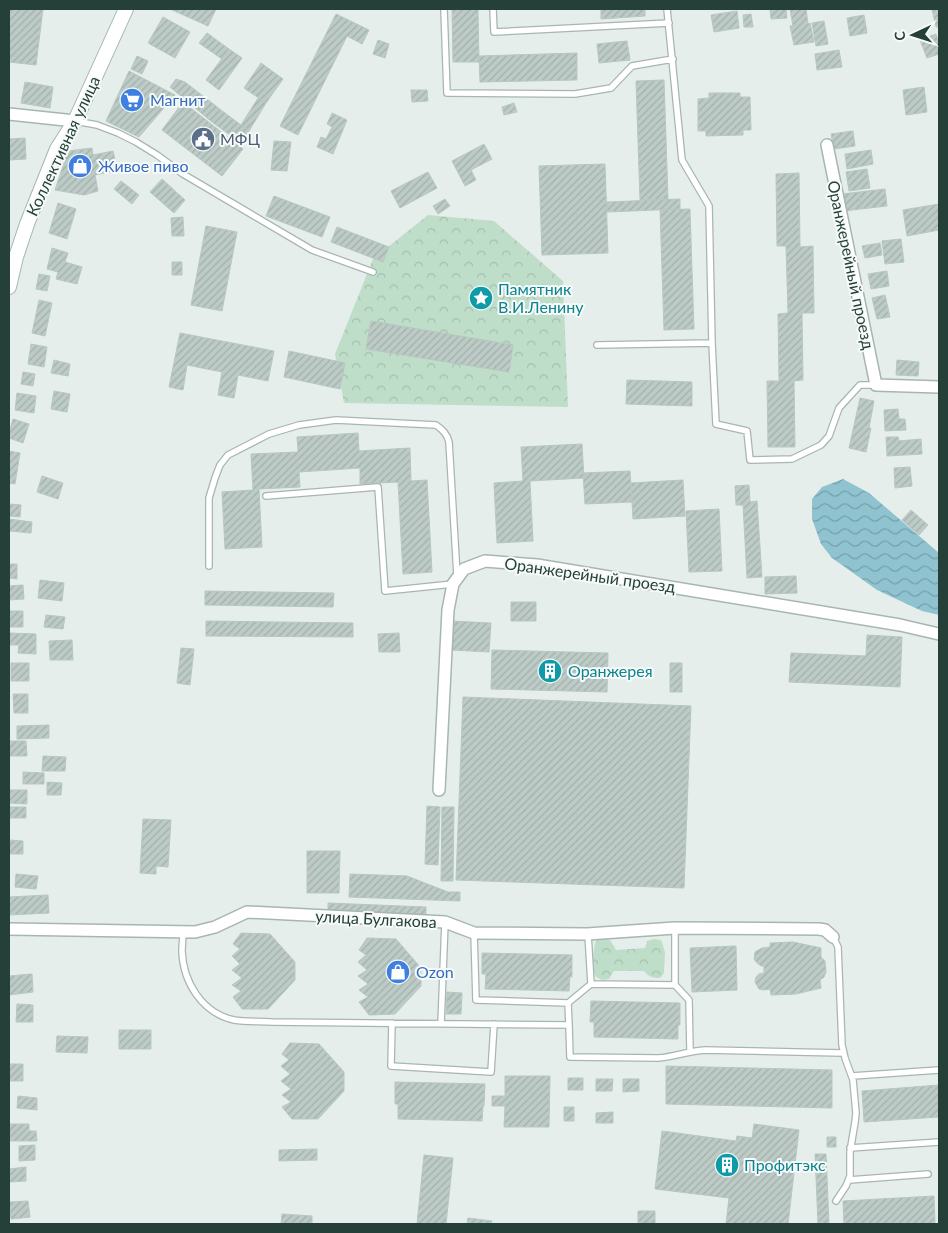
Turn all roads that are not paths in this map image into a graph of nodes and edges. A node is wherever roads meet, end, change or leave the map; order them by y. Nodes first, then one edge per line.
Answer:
1 (126, 9) edge
2 (444, 9) edge
3 (493, 9) edge
4 (667, 9) edge
5 (669, 23) junction
6 (673, 60) junction
7 (9, 114) edge
8 (74, 122) junction
9 (826, 145) dead end
10 (373, 272) dead end
11 (9, 287) edge
12 (712, 343) junction
13 (597, 345) dead end
14 (876, 385) junction
15 (939, 386) edge
16 (266, 496) dead end
17 (210, 566) dead end
18 (455, 581) junction
19 (939, 634) edge
20 (439, 790) dead end
21 (445, 922) junction
22 (9, 928) edge
23 (675, 928) junction
24 (183, 932) junction
25 (474, 934) junction
26 (588, 934) junction
27 (833, 937) joint
28 (591, 984) junction
29 (675, 985) junction
30 (568, 1003) junction
31 (392, 1023) junction
32 (441, 1024) junction
33 (494, 1024) junction
34 (569, 1025) junction
35 (690, 1051) junction
36 (843, 1053) junction
37 (939, 1070) edge
38 (852, 1076) junction
39 (939, 1142) edge
40 (850, 1148) junction
41 (928, 1174) dead end
42 (849, 1180) junction
43 (836, 1201) dead end

1 - 8 street, Коллективная улица
2 - 6 lane
3 - 5 lane
4 - 5 lane
5 - 6 lane
6 - 12 lane
7 - 8 street
8 - 10 lane
8 - 11 street, Коллективная улица
9 - 14 street, Оранжерейный проезд
12 - 13 lane
12 - 14 lane
14 - 15 street
16 - 18 lane
17 - 18 lane
18 - 19 street, Оранжерейный проезд
18 - 20 street
21 - 24 street, улица Булгакова
21 - 25 street, улица Булгакова
21 - 32 lane
22 - 24 street, улица Булгакова
23 - 26 street, улица Булгакова
23 - 27 street, улица Булгакова
23 - 29 lane
24 - 31 lane
25 - 26 street, улица Булгакова
25 - 30 lane
26 - 28 lane
27 - 36 lane
28 - 29 lane
28 - 30 lane
29 - 35 lane
30 - 34 lane
31 - 32 lane
31 - 33 lane
32 - 33 lane
33 - 34 lane
34 - 35 lane
35 - 36 lane
36 - 38 lane
37 - 38 lane
38 - 40 lane
39 - 40 lane
40 - 42 lane
41 - 42 lane
42 - 43 lane

